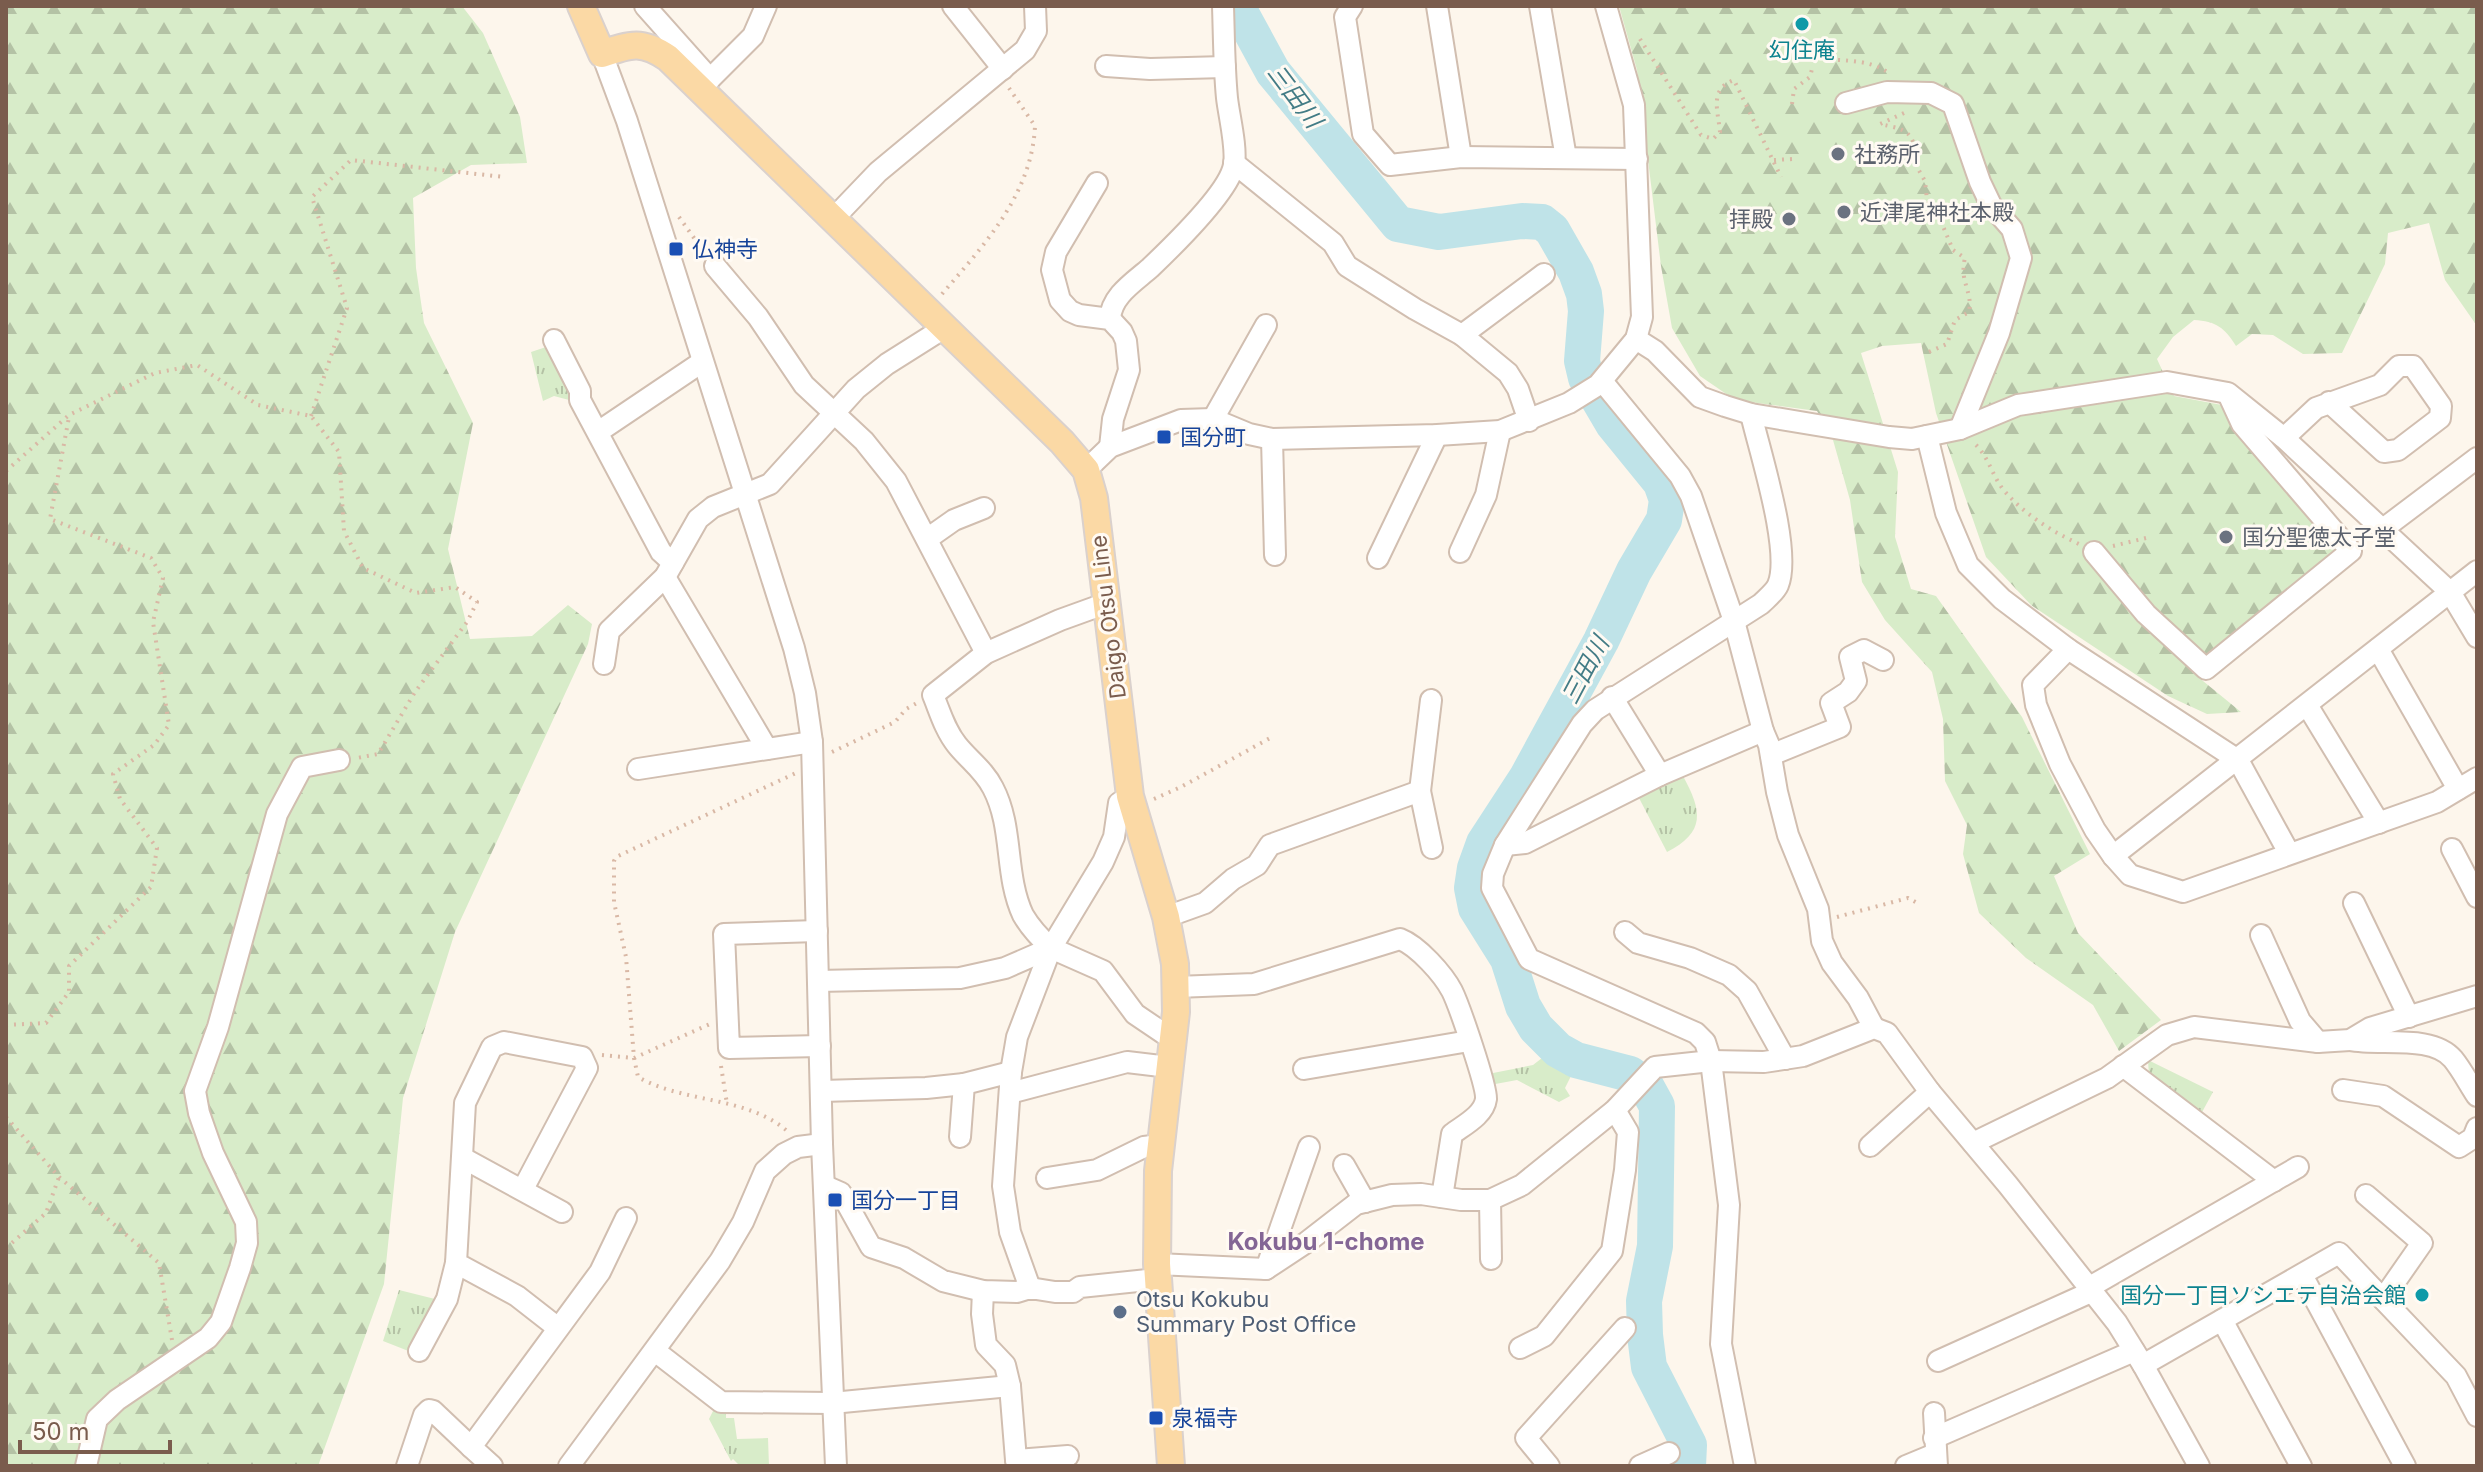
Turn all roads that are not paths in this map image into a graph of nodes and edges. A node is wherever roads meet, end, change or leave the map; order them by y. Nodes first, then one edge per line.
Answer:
1 (581, 6) edge
2 (645, 6) edge
3 (766, 6) edge
4 (953, 6) edge
5 (1035, 6) edge
6 (1223, 6) edge
7 (1352, 6) edge
8 (1437, 6) edge
9 (1540, 6) edge
10 (1606, 6) edge
11 (602, 54) junction
12 (1106, 66) dead end
13 (1225, 67) junction
14 (1001, 71) junction
15 (705, 84) junction
16 (1846, 103) dead end
17 (1461, 157) junction
18 (1566, 158) junction
19 (1637, 159) junction
20 (1234, 163) junction
21 (1097, 183) dead end
22 (833, 219) junction
23 (715, 266) road end
24 (1544, 274) dead end
25 (1110, 319) junction
26 (936, 320) junction
27 (1266, 325) dead end
28 (1462, 335) junction
29 (1636, 339) junction
30 (554, 340) dead end
31 (702, 362) junction
32 (1594, 387) junction
33 (2228, 393) junction
34 (2329, 402) junction
35 (835, 414) junction
36 (1751, 414) junction
37 (1213, 419) junction
38 (1529, 421) junction
39 (1960, 429) junction
40 (1500, 431) junction
41 (598, 432) junction
42 (1437, 435) junction
43 (1927, 436) junction
44 (2284, 438) junction
45 (1272, 439) junction
46 (1110, 447) junction
47 (2477, 458) edge
48 (1086, 470) junction
49 (743, 495) junction
50 (984, 508) dead end
51 (2383, 529) junction
52 (927, 539) junction
53 (1460, 552) dead end
54 (2094, 552) road end
55 (1275, 555) dead end
56 (1378, 558) dead end
57 (669, 570) junction
58 (2477, 571) edge
59 (2450, 592) junction
60 (1107, 603) junction
61 (1734, 621) junction
62 (2477, 637) edge
63 (2068, 649) junction
64 (2378, 649) junction
65 (986, 653) junction
66 (1883, 660) dead end
67 (604, 664) dead end
68 (1612, 697) junction
69 (1431, 700) dead end
70 (2307, 705) junction
71 (1763, 731) junction
72 (767, 749) junction
73 (812, 755) junction
74 (1771, 755) junction
75 (339, 760) road end
76 (2238, 760) junction
77 (638, 769) dead end
78 (1660, 775) junction
79 (2477, 778) edge
80 (2458, 789) junction
81 (1420, 791) junction
82 (1132, 802) junction
83 (2379, 823) junction
84 (1505, 845) junction
85 (1432, 848) dead end
86 (2452, 849) dead end
87 (2289, 853) junction
88 (2113, 856) junction
89 (2477, 897) edge
90 (2354, 903) dead end
91 (1166, 917) junction
92 (817, 931) junction
93 (1625, 932) dead end
94 (2261, 935) dead end
95 (1051, 948) junction
96 (818, 981) junction
97 (1176, 987) junction
98 (2477, 996) edge
99 (2409, 1017) junction
100 (1874, 1028) junction
101 (1172, 1039) junction
102 (2350, 1040) junction
103 (1469, 1041) junction
104 (2318, 1042) junction
105 (820, 1046) junction
106 (1785, 1059) junction
107 (1711, 1061) junction
108 (2123, 1066) junction
109 (1169, 1067) junction
110 (1304, 1069) dead end
111 (1010, 1083) junction
112 (964, 1084) junction
113 (2343, 1090) dead end
114 (822, 1091) junction
115 (1930, 1092) junction
116 (2477, 1096) edge
117 (1615, 1110) junction
118 (2477, 1128) edge
119 (960, 1137) dead end
120 (1973, 1143) junction
121 (822, 1144) junction
122 (1160, 1145) junction
123 (1870, 1146) dead end
124 (1309, 1147) dead end
125 (463, 1158) junction
126 (1344, 1165) dead end
127 (2298, 1167) dead end
128 (1047, 1178) dead end
129 (2274, 1181) junction
130 (825, 1186) junction
131 (523, 1189) junction
132 (2366, 1195) dead end
133 (1452, 1199) junction
134 (1490, 1200) junction
135 (1365, 1202) junction
136 (562, 1212) dead end
137 (626, 1218) dead end
138 (1491, 1259) dead end
139 (456, 1263) junction
140 (1266, 1269) junction
141 (1157, 1272) junction
142 (2302, 1275) junction
143 (1030, 1288) junction
144 (2090, 1290) junction
145 (983, 1291) junction
146 (2383, 1299) junction
147 (2222, 1320) junction
148 (558, 1328) junction
149 (1625, 1328) dead end
150 (1520, 1348) dead end
151 (419, 1351) dead end
152 (655, 1351) junction
153 (2139, 1358) junction
154 (1938, 1361) dead end
155 (1010, 1386) junction
156 (832, 1403) junction
157 (1934, 1413) dead end
158 (2477, 1416) edge
159 (471, 1447) junction
160 (1936, 1452) edge
161 (1669, 1453) dead end
162 (1068, 1456) dead end
163 (1017, 1463) edge
164 (86, 1466) edge
165 (407, 1466) edge
166 (492, 1466) edge
167 (569, 1466) edge
168 (836, 1466) edge
169 (1171, 1466) edge
170 (1549, 1466) edge
171 (1640, 1466) edge
172 (1745, 1466) edge
173 (1906, 1466) edge
174 (2199, 1466) edge
175 (2301, 1466) edge
176 (2405, 1466) edge

1 - 11 main road
2 - 15 street
3 - 15 street
4 - 14 street
5 - 14 street
6 - 13 street
7 - 17 street
8 - 17 street
9 - 18 street
10 - 19 street
11 - 15 main road, Daigo Otsu Line
11 - 31 street
12 - 13 street
13 - 20 street
14 - 22 street
15 - 22 main road, Daigo Otsu Line
16 - 39 street
17 - 18 street
18 - 19 street
19 - 29 street
20 - 25 street
20 - 28 street
21 - 25 street
22 - 26 main road, Daigo Otsu Line
23 - 35 street
24 - 28 street
25 - 46 street
26 - 35 street
26 - 48 main road, Daigo Otsu Line
27 - 37 street
28 - 38 street
29 - 32 street
29 - 36 street
30 - 41 street
31 - 41 street
31 - 49 street
32 - 38 street
32 - 61 street
33 - 39 street
33 - 44 street
33 - 54 street
34 - 34 street
34 - 44 street
35 - 49 street
35 - 52 street
36 - 43 street
36 - 61 street
37 - 45 street
37 - 46 street
38 - 40 street
39 - 43 street
40 - 42 street
40 - 53 street
41 - 57 street
42 - 45 street
42 - 56 street
43 - 63 street
44 - 51 street
45 - 55 street
46 - 48 street
47 - 51 street
48 - 60 main road, Daigo Otsu Line
49 - 57 street
49 - 73 street
50 - 52 street
51 - 59 street
52 - 65 street
57 - 67 street
57 - 72 street
58 - 59 street
59 - 62 street
59 - 64 street
60 - 65 street
60 - 82 main road, Daigo Otsu Line
61 - 68 street
61 - 71 street
63 - 76 street
63 - 88 street
64 - 70 street
64 - 80 street
65 - 95 street
66 - 74 street
68 - 78 street
68 - 84 street
69 - 81 street
70 - 76 street
70 - 83 street
71 - 74 street
71 - 78 street
72 - 73 street
72 - 77 street
73 - 92 street
74 - 100 street
75 - 164 street
76 - 87 street
76 - 88 street
78 - 84 street
79 - 80 street
80 - 83 street
81 - 85 street
81 - 91 street
82 - 91 main road, Daigo Otsu Line
82 - 95 street
83 - 87 street
84 - 107 street
86 - 89 street
87 - 88 street
90 - 99 street
91 - 97 main road, Daigo Otsu Line
92 - 96 street
92 - 105 street
93 - 106 street
94 - 104 street
95 - 96 street
95 - 101 street
95 - 111 street
96 - 105 street
97 - 101 main road, Daigo Otsu Line
97 - 103 street
98 - 99 street
99 - 102 street
100 - 106 street
100 - 115 street
101 - 109 main road, Daigo Otsu Line
102 - 104 street
102 - 116 street
103 - 110 street
103 - 133 street
104 - 108 street
105 - 114 street
106 - 107 street
107 - 117 street
107 - 172 street
108 - 120 street
108 - 129 street
109 - 111 street
109 - 122 main road, Daigo Otsu Line
111 - 112 street
111 - 143 street
112 - 114 street
112 - 119 street
113 - 118 street
114 - 121 street
115 - 120 street
115 - 123 street
117 - 134 street
117 - 150 street
120 - 144 street
121 - 130 street
121 - 152 street
122 - 128 street
122 - 141 main road, Daigo Otsu Line
124 - 140 street
125 - 131 street
125 - 131 street
125 - 139 street
126 - 135 street
127 - 129 street
129 - 144 street
130 - 145 street
130 - 156 street
131 - 136 street
132 - 146 street
133 - 134 street
133 - 135 street
134 - 138 street
135 - 140 street
137 - 148 street
139 - 148 street
139 - 151 street
140 - 141 street
141 - 143 street
141 - 169 main road, Daigo Otsu Line
142 - 146 street
142 - 147 street
142 - 176 street
143 - 145 street
144 - 153 street
144 - 154 street
145 - 155 street
146 - 158 street
147 - 153 street
147 - 175 street
148 - 159 street
149 - 170 street
152 - 156 street
152 - 167 street
153 - 160 street
153 - 174 street
155 - 156 street
155 - 163 street
156 - 168 street
157 - 160 street
159 - 165 street
159 - 166 street
160 - 173 street
161 - 171 street
162 - 163 street

